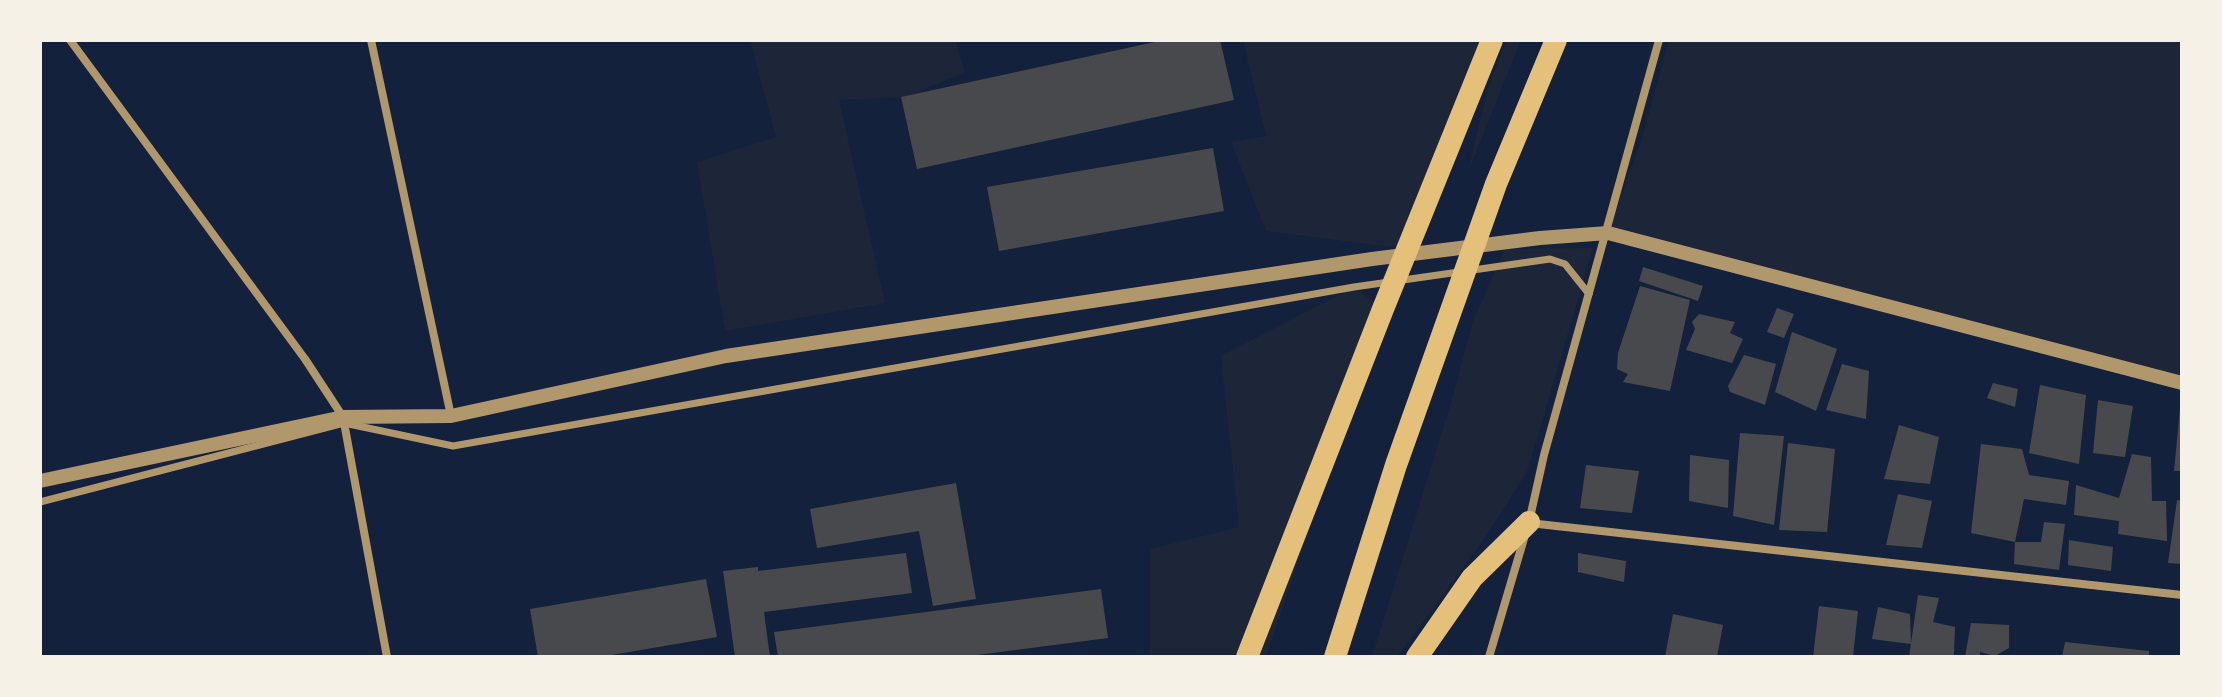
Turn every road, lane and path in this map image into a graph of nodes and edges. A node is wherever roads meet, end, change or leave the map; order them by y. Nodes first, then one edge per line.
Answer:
1 (70, 40) edge
2 (371, 40) edge
3 (1475, 40) edge
4 (1492, 40) edge
5 (1556, 40) edge
6 (1659, 40) edge
7 (1477, 77) junction
8 (1608, 233) junction
9 (1590, 295) junction
10 (2182, 383) edge
11 (451, 416) junction
12 (344, 420) junction
13 (40, 481) edge
14 (40, 502) edge
15 (1529, 522) junction
16 (2182, 595) edge
17 (387, 657) edge
18 (1247, 657) edge
19 (1335, 657) edge
20 (1417, 657) edge
21 (1489, 657) edge

1 - 12 street
2 - 11 street
3 - 7 highway
4 - 7 highway
5 - 19 highway
6 - 8 street
7 - 18 highway
8 - 9 street
8 - 10 street
8 - 11 street
9 - 12 street
9 - 15 street
11 - 12 street
12 - 13 street
12 - 14 street
12 - 17 street
15 - 16 street
15 - 20 highway
15 - 21 street

